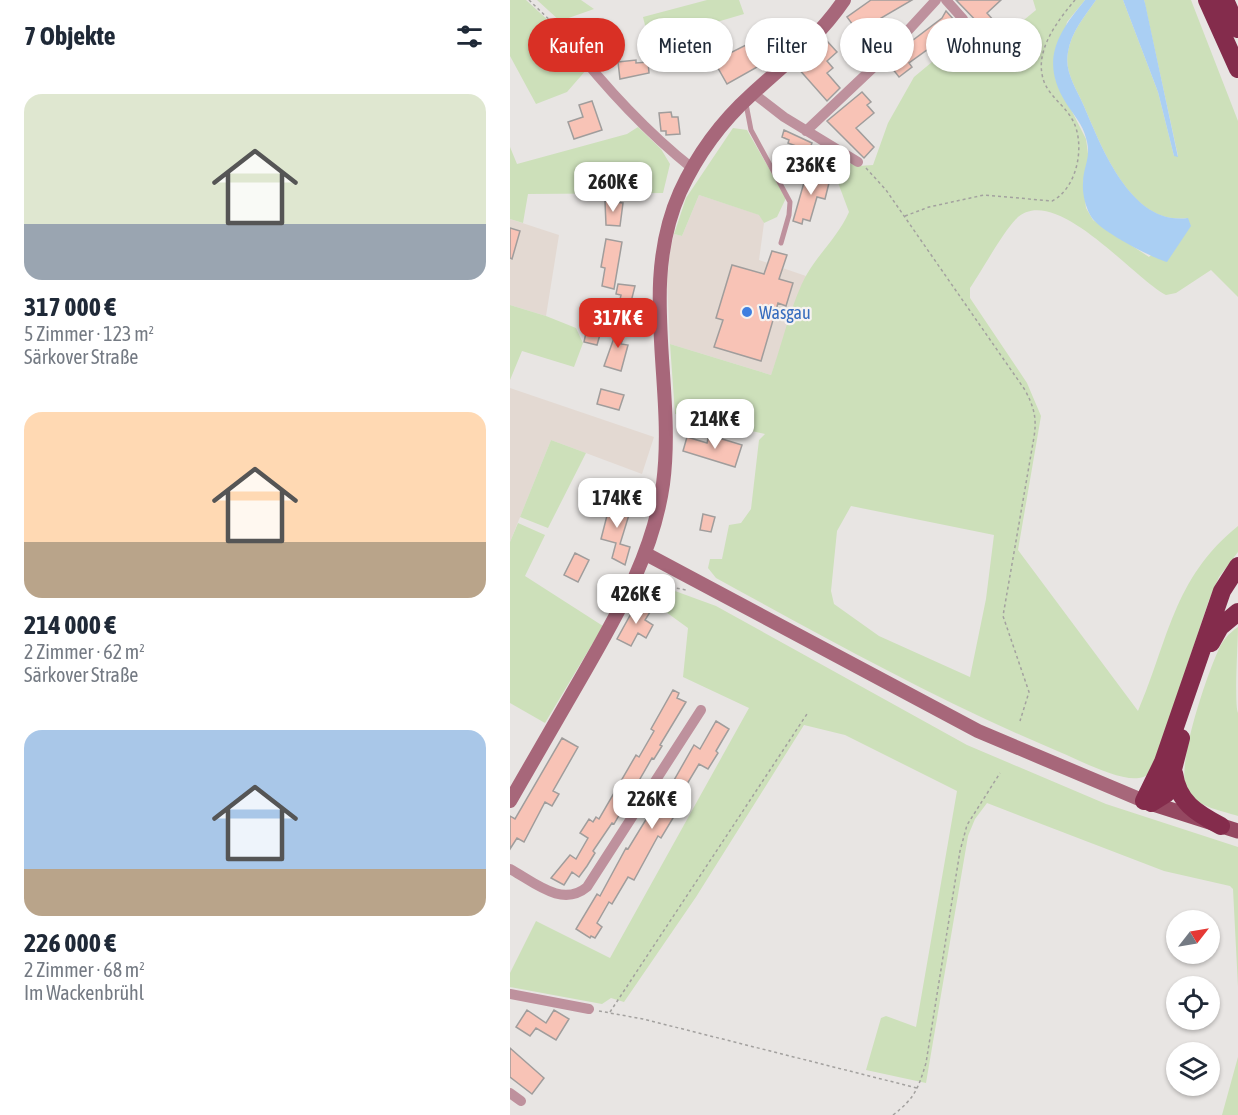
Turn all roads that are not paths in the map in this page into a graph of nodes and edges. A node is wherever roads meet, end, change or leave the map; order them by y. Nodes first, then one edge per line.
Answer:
1 (844, 0) edge
2 (936, 0) edge
3 (946, 0) edge
4 (1207, 0) edge
5 (1225, 0) edge
6 (962, 18) edge
7 (1238, 29) edge
8 (1238, 69) edge
9 (593, 72) edge
10 (749, 97) junction
11 (807, 131) junction
12 (858, 162) road end
13 (692, 168) junction
14 (781, 243) dead end
15 (646, 554) junction
16 (1238, 566) edge
17 (1238, 612) edge
18 (701, 710) dead end
19 (1174, 772) junction
20 (510, 801) edge
21 (1147, 802) junction
22 (1229, 828) edge
23 (510, 869) edge
24 (510, 994) edge
25 (589, 1009) road end
26 (510, 1094) edge
27 (521, 1101) dead end

1 - 10 main road
2 - 11 street
3 - 6 street
4 - 8 highway
5 - 7 highway
9 - 13 street
10 - 11 street
10 - 13 main road
10 - 14 lane
11 - 12 street
13 - 15 main road
15 - 20 main road
15 - 21 main road
16 - 21 highway
17 - 19 highway
18 - 23 street
19 - 21 highway
19 - 22 highway
21 - 22 main road
24 - 25 street
26 - 27 street

